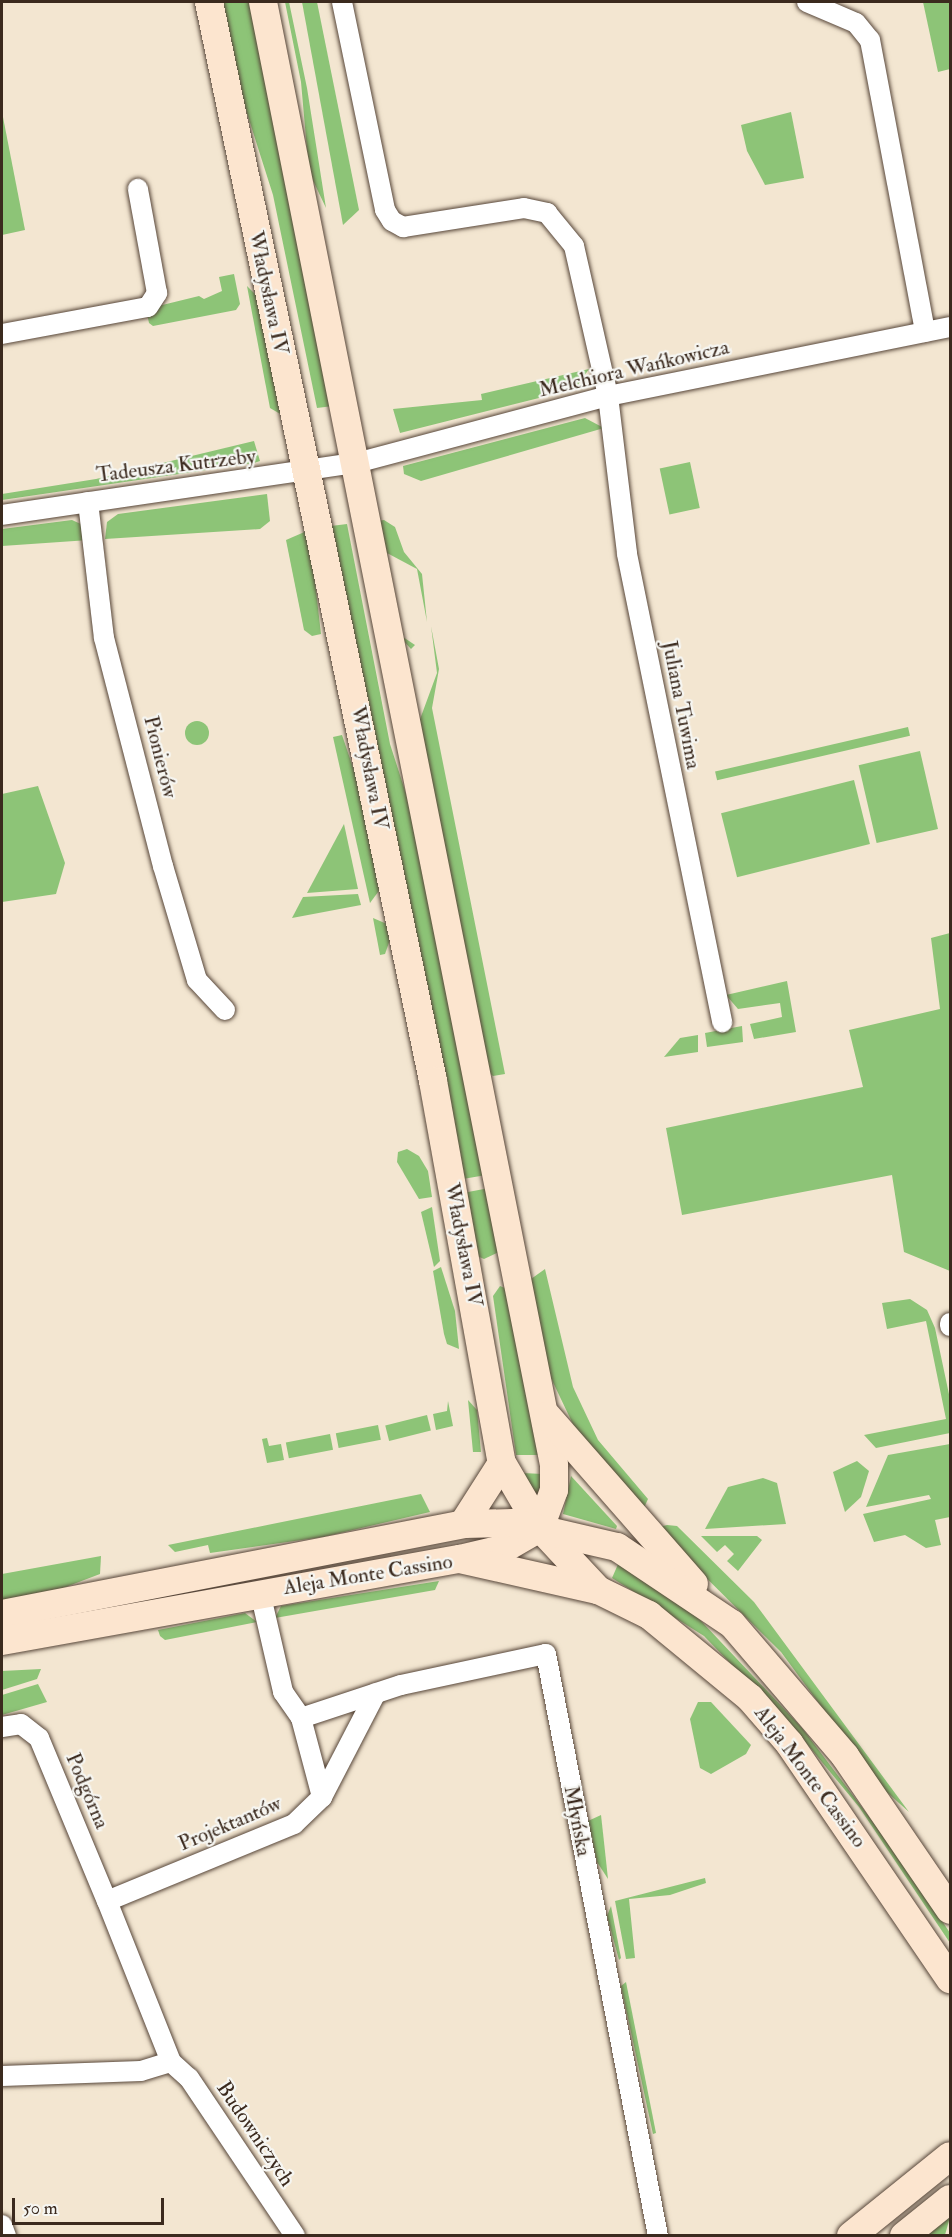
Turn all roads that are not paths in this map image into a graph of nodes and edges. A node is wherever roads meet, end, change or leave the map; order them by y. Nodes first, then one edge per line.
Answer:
1 (209, 2) edge
2 (264, 2) edge
3 (342, 2) edge
4 (807, 2) edge
5 (138, 189) dead end
6 (951, 327) edge
7 (925, 332) junction
8 (2, 334) edge
9 (608, 396) junction
10 (356, 463) junction
11 (308, 472) junction
12 (88, 502) junction
13 (2, 515) edge
14 (225, 1010) dead end
15 (722, 1022) dead end
16 (545, 1412) junction
17 (502, 1463) junction
18 (463, 1524) junction
19 (540, 1528) junction
20 (460, 1559) junction
21 (598, 1590) junction
22 (260, 1592) junction
23 (711, 1605) junction
24 (2, 1614) edge
25 (2, 1641) edge
26 (376, 1693) junction
27 (301, 1718) junction
28 (2, 1727) edge
29 (322, 1797) junction
30 (107, 1901) junction
31 (951, 1910) edge
32 (951, 1978) edge
33 (171, 2062) junction
34 (2, 2076) edge
35 (951, 2156) edge
36 (951, 2199) edge
37 (2, 2225) edge
38 (6, 2235) edge
39 (295, 2235) edge
40 (658, 2235) edge
41 (851, 2235) edge
42 (904, 2235) edge

1 - 11 street, Władysława IV
2 - 10 street
3 - 9 street
4 - 7 street
5 - 8 street
6 - 7 street, Melchiora Wańkowicza
7 - 9 street, Melchiora Wańkowicza
9 - 10 street, Melchiora Wańkowicza
9 - 15 street, Juliana Tuwima
10 - 11 street, Tadeusza Kutrzeby
10 - 16 street
11 - 12 street, Tadeusza Kutrzeby
11 - 17 street, Władysława IV
12 - 13 street, Tadeusza Kutrzeby
12 - 14 street, Pionierów
16 - 19 street
16 - 23 street
17 - 18 street
17 - 19 street, Władysława IV
18 - 19 street, Aleja Monte Cassino
18 - 24 street, Aleja Monte Cassino
19 - 20 street
19 - 21 street, Władysława IV
19 - 23 street, Aleja Monte Cassino
20 - 21 street, Aleja Monte Cassino
20 - 22 street, Aleja Monte Cassino
21 - 32 street, Aleja Monte Cassino
22 - 25 street, Aleja Monte Cassino
22 - 27 street
23 - 31 street, Aleja Monte Cassino
26 - 27 street, Młyńska
26 - 29 street, Projektantów
26 - 40 street, Młyńska
27 - 29 street
28 - 30 street, Podgórna
29 - 30 street, Projektantów
30 - 33 street
33 - 34 street
33 - 39 street, Budowniczych
35 - 41 street
36 - 42 street
37 - 38 street

